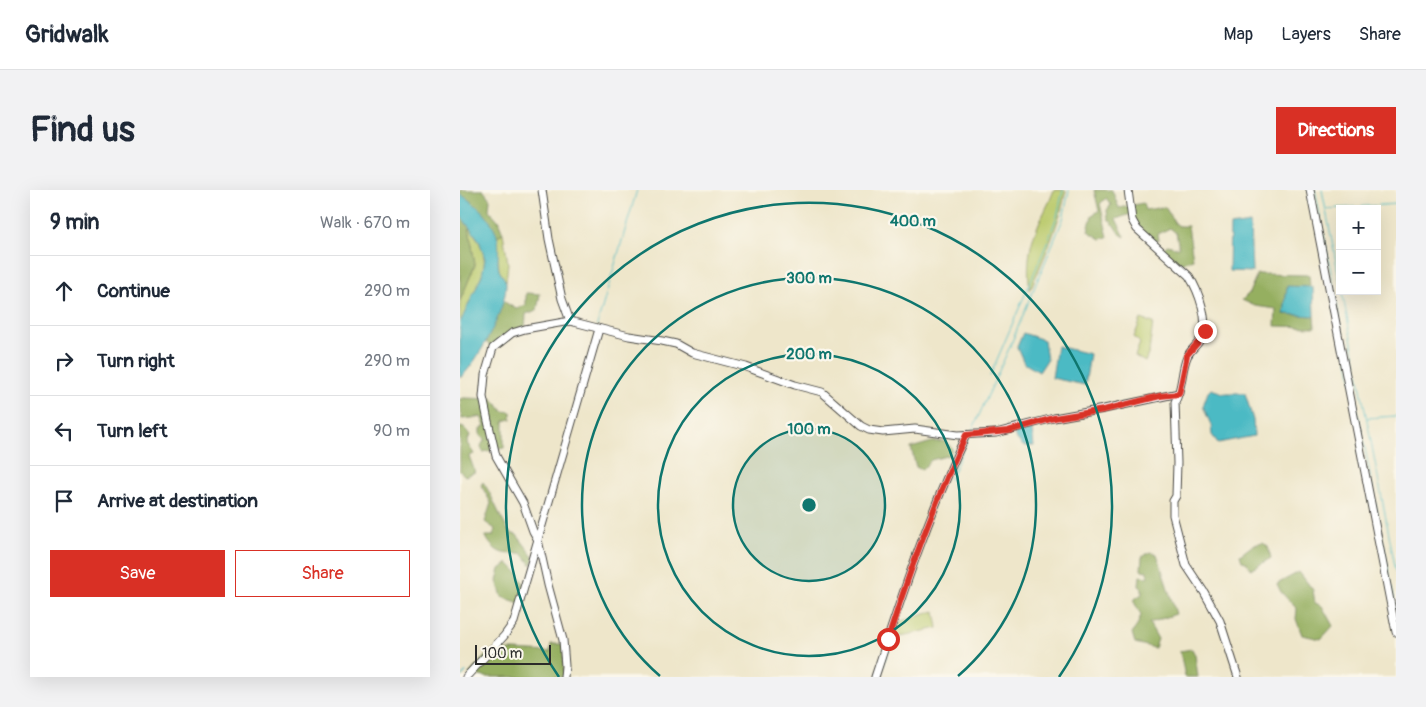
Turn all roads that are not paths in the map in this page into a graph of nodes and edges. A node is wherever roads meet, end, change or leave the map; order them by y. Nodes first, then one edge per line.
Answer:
1 (542, 190) edge
2 (1128, 190) edge
3 (1310, 190) edge
4 (570, 321) junction
5 (599, 329) junction
6 (1179, 394) junction
7 (966, 435) junction
8 (538, 540) junction
9 (1396, 632) edge
10 (466, 677) edge
11 (564, 677) edge
12 (875, 677) edge
13 (1238, 677) edge

1 - 4 street
2 - 6 street
3 - 9 street
4 - 5 street
4 - 8 street
5 - 7 street
5 - 8 street
6 - 7 street
6 - 13 street
7 - 12 street
8 - 10 street
8 - 11 street

